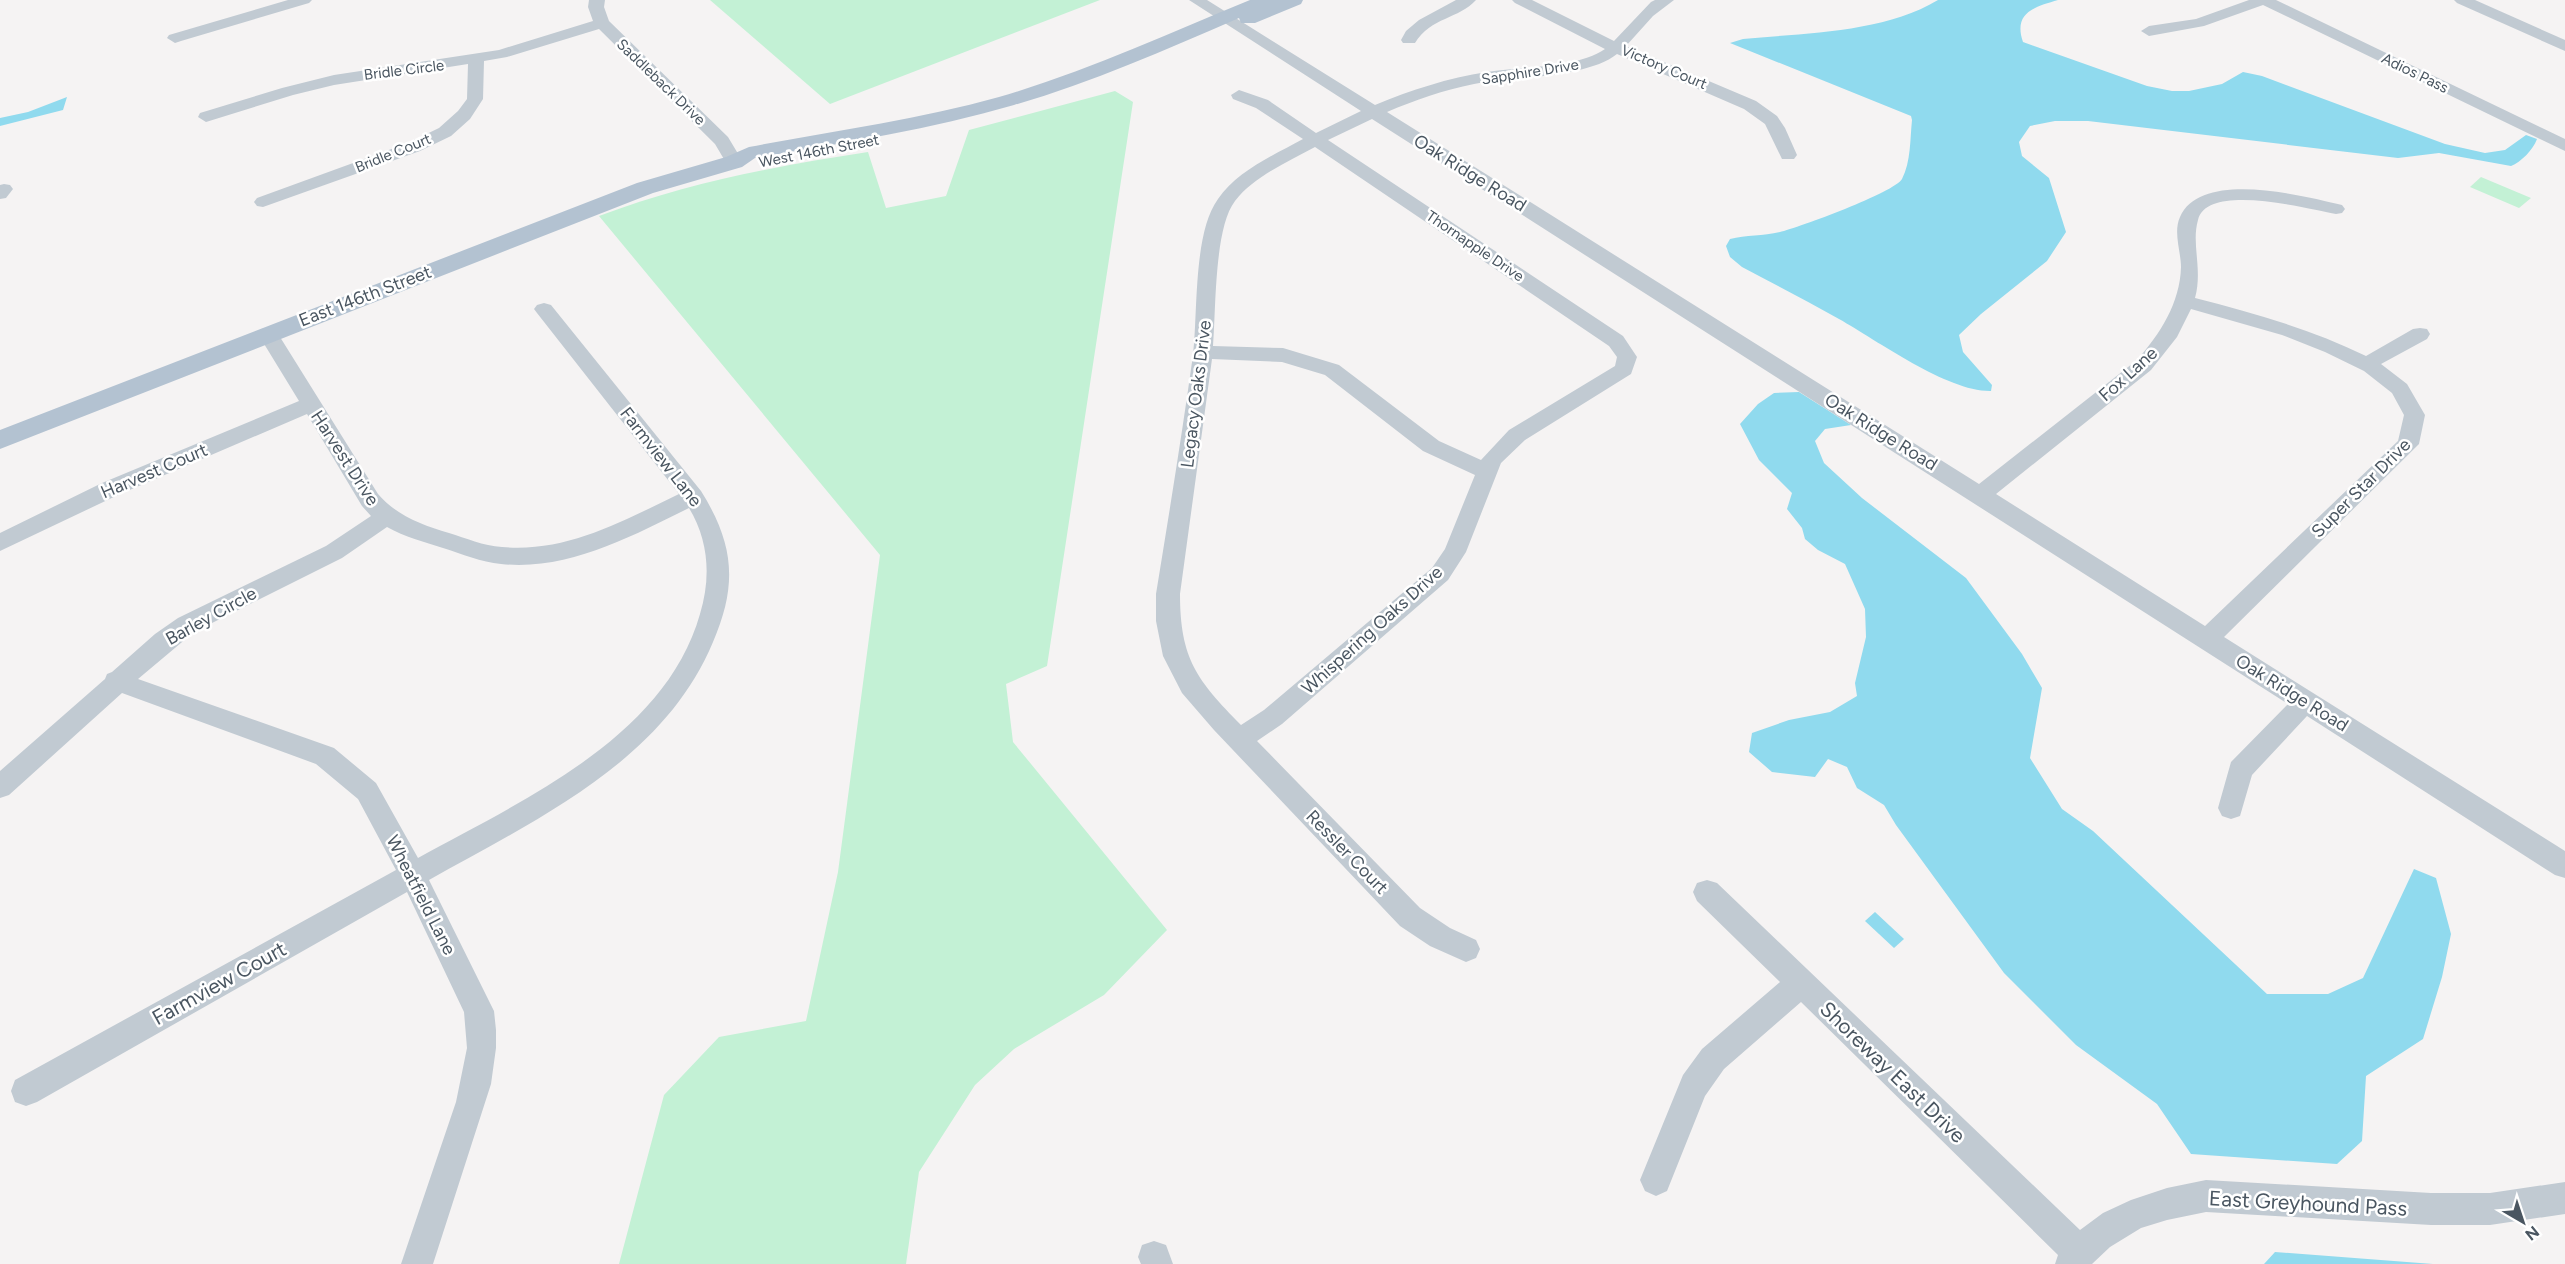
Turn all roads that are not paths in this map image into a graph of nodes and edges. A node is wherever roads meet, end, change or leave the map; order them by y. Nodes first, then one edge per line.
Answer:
1 (304, 0) edge
2 (597, 0) edge
3 (1197, 0) edge
4 (1266, 0) edge
5 (1294, 0) edge
6 (1467, 0) edge
7 (1520, 0) edge
8 (1665, 0) edge
9 (2264, 0) edge
10 (2462, 0) edge
11 (1230, 21) junction
12 (602, 23) junction
13 (2149, 31) dead end
14 (175, 38) dead end
15 (1409, 40) dead end
16 (2565, 46) edge
17 (1616, 48) junction
18 (476, 60) junction
19 (1239, 95) dead end
20 (1375, 112) junction
21 (206, 117) dead end
22 (1317, 141) junction
23 (2565, 146) edge
24 (1788, 155) dead end
25 (734, 162) junction
26 (263, 202) dead end
27 (2336, 208) dead end
28 (2184, 301) junction
29 (544, 309) dead end
30 (268, 334) junction
31 (2420, 334) dead end
32 (1203, 352) junction
33 (1627, 357) joint
34 (2368, 363) junction
35 (311, 404) junction
36 (0, 440) edge
37 (1486, 471) junction
38 (1980, 495) junction
39 (693, 496) junction
40 (386, 517) junction
41 (0, 543) edge
42 (2207, 639) junction
43 (116, 681) junction
44 (2305, 702) junction
45 (1240, 740) junction
46 (0, 788) edge
47 (2231, 808) dead end
48 (2565, 866) edge
49 (413, 875) junction
50 (1707, 892) dead end
51 (1466, 949) dead end
52 (1801, 983) junction
53 (26, 1090) dead end
54 (1656, 1180) dead end
55 (2565, 1198) edge
56 (2075, 1258) edge
57 (417, 1264) edge

1 - 14 street
2 - 12 street, Saddleback Drive
3 - 11 street, Oak Ridge Road
4 - 11 main road, West 146th Street
5 - 11 main road, West 146th Street
6 - 15 street
7 - 17 street, Victory Court
8 - 17 street, Sapphire Drive
9 - 13 street
9 - 23 street, Adios Pass
10 - 16 street
11 - 20 street, Oak Ridge Road
11 - 25 main road, West 146th Street
12 - 18 street, Bridle Circle
12 - 25 street, Saddleback Drive
17 - 20 street, Sapphire Drive
17 - 24 street, Victory Court
18 - 21 street, Bridle Circle
18 - 26 street, Bridle Court
19 - 22 street, Thornapple Drive
20 - 22 street, Legacy Oaks Drive
20 - 38 street, Oak Ridge Road
22 - 32 street, Legacy Oaks Drive
22 - 33 street, Thornapple Drive
25 - 30 main road, East 146th Street
27 - 28 street, Fox Lane
28 - 34 street, Super Star Drive
28 - 38 street, Fox Lane
29 - 39 street, Farmview Lane
30 - 35 street, Harvest Drive
30 - 36 main road, East 146th Street
31 - 34 street
32 - 37 street
32 - 45 street, Legacy Oaks Drive
33 - 37 street, Whispering Oaks Drive
34 - 42 street, Super Star Drive
35 - 40 street, Harvest Drive
35 - 41 street, Harvest Court
37 - 45 street, Whispering Oaks Drive
38 - 42 street, Oak Ridge Road
39 - 40 street, Harvest Drive
39 - 49 street, Farmview Lane
40 - 43 street, Barley Circle
42 - 44 street, Oak Ridge Road
43 - 46 street, Barley Circle
43 - 49 street, Wheatfield Lane
44 - 47 street
44 - 48 street, Oak Ridge Road
45 - 51 street, Ressler Court
49 - 53 street, Farmview Court
49 - 57 street, Wheatfield Lane
50 - 52 street, Shoreway East Drive
52 - 54 street
52 - 56 street, Shoreway East Drive
55 - 56 street, East Greyhound Pass

